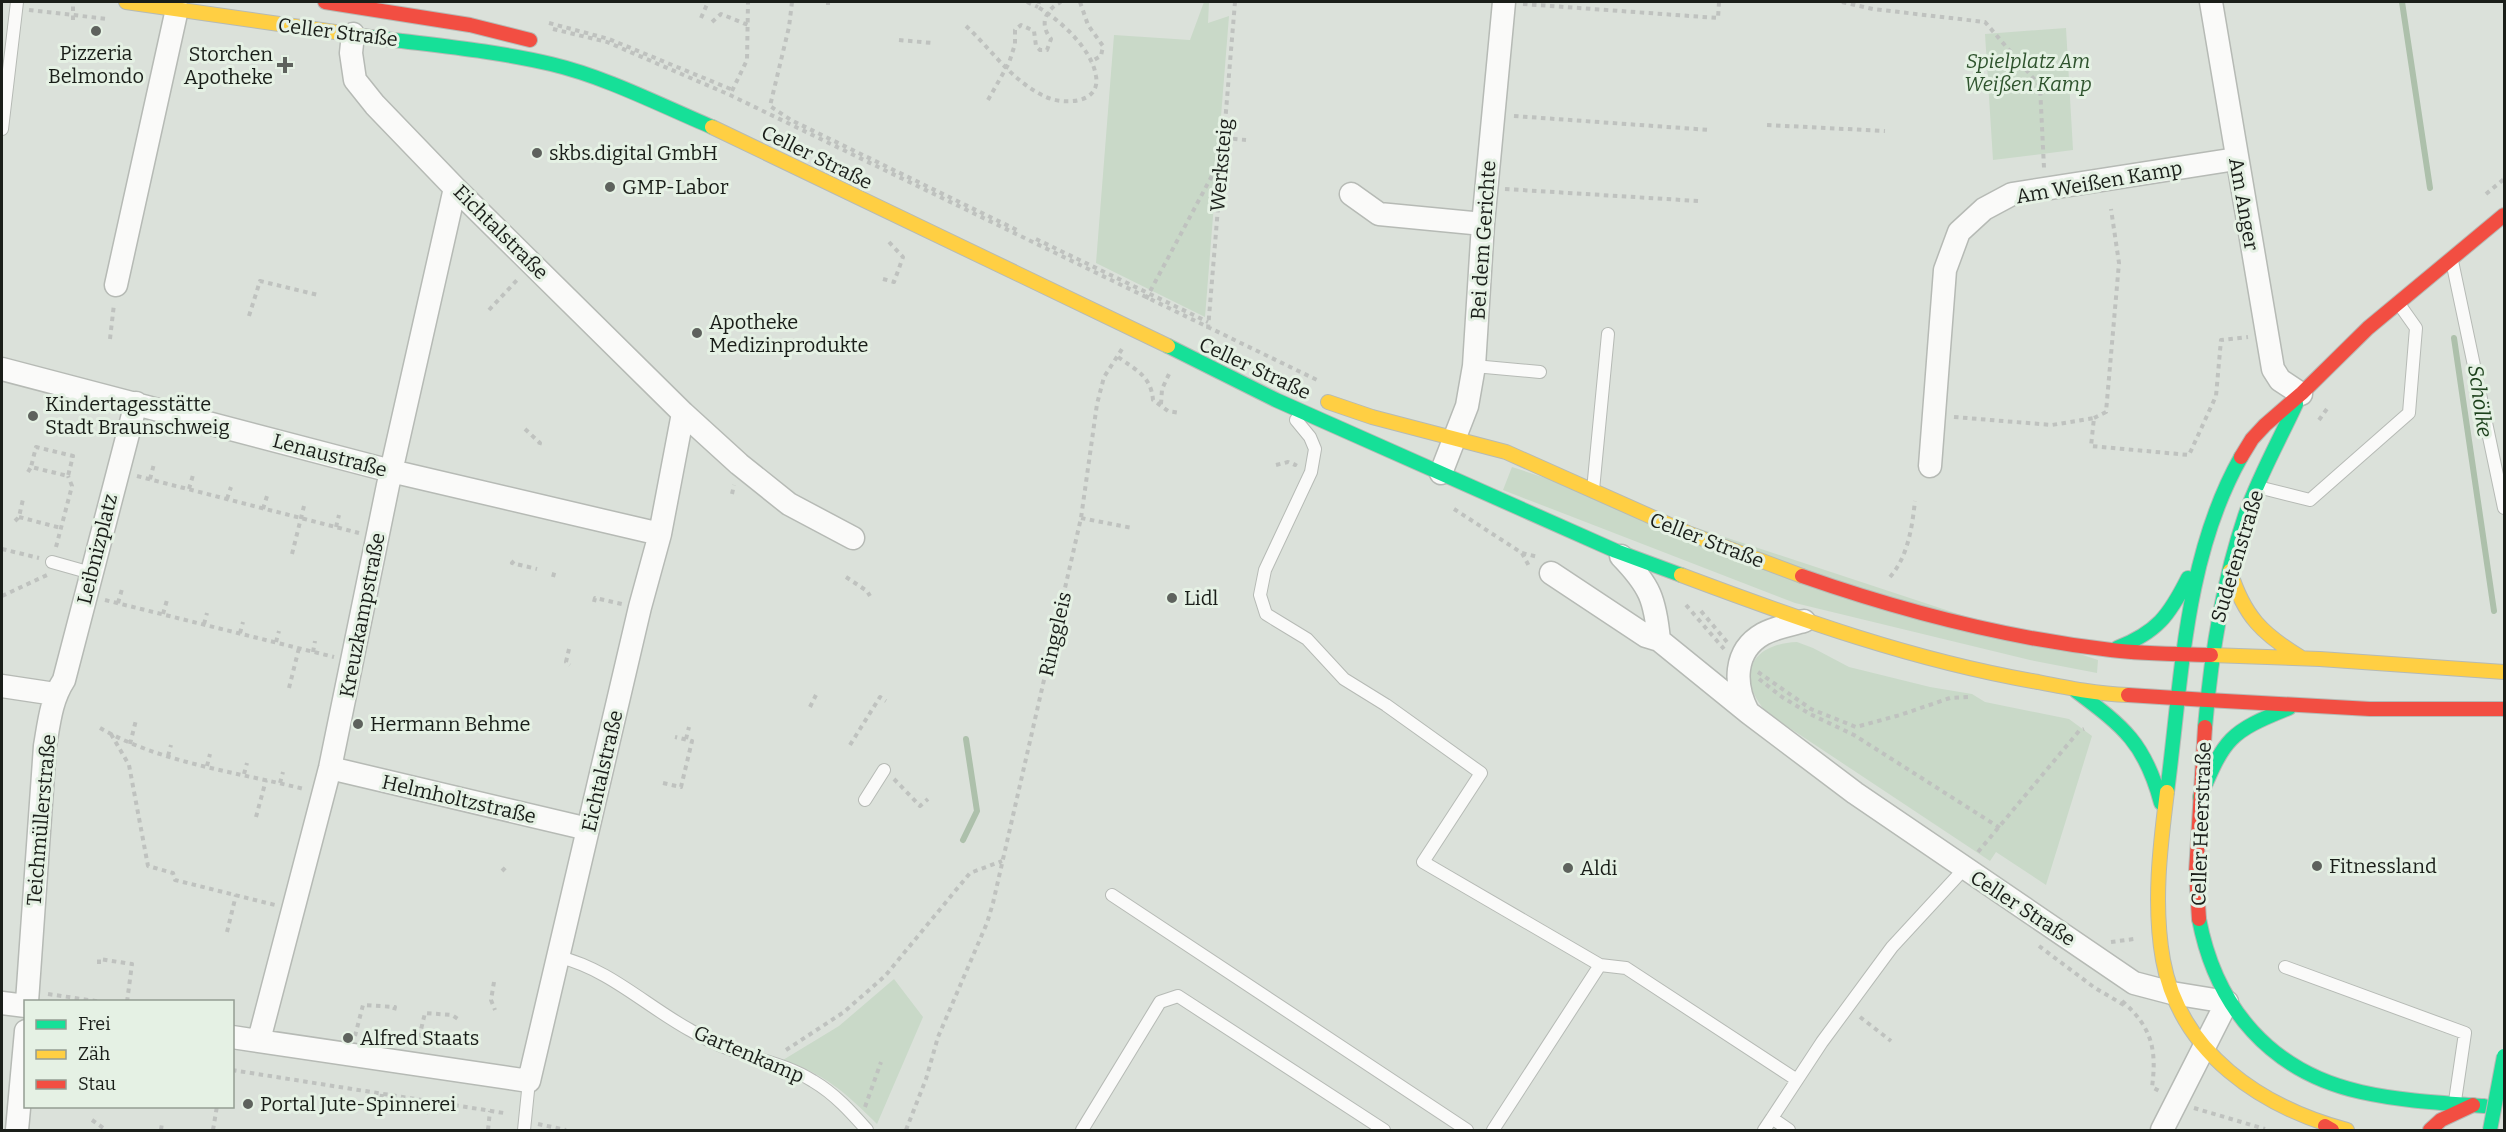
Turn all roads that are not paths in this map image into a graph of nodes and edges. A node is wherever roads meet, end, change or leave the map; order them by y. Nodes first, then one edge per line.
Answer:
1 (17, 2) edge
2 (126, 2) edge
3 (252, 2) edge
4 (324, 2) edge
5 (1510, 2) edge
6 (2211, 2) edge
7 (357, 6) junction
8 (212, 8) edge
9 (177, 9) junction
10 (249, 20) junction
11 (353, 34) junction
12 (542, 43) dead end
13 (2, 129) edge
14 (2236, 159) junction
15 (455, 188) junction
16 (1351, 194) dead end
17 (2504, 218) edge
18 (1483, 224) junction
19 (2451, 260) junction
20 (116, 285) road end
21 (2398, 303) junction
22 (1608, 334) dead end
23 (1474, 366) junction
24 (2, 369) edge
25 (1540, 372) dead end
26 (2301, 394) junction
27 (1317, 397) dead end
28 (1276, 400) junction
29 (136, 403) junction
30 (683, 413) junction
31 (1457, 436) junction
32 (1930, 466) dead end
33 (391, 471) junction
34 (1441, 473) junction
35 (2257, 486) junction
36 (1592, 491) junction
37 (2505, 508) edge
38 (660, 534) junction
39 (853, 538) dead end
40 (1616, 551) junction
41 (2202, 553) junction
42 (52, 562) road end
43 (2230, 571) junction
44 (91, 573) junction
45 (1551, 573) dead end
46 (2218, 612) junction
47 (1803, 621) junction
48 (2202, 631) junction
49 (1659, 640) junction
50 (2110, 650) junction
51 (2211, 655) junction
52 (2302, 658) junction
53 (2180, 664) junction
54 (2141, 665) dead end
55 (2264, 670) dead end
56 (2505, 672) edge
57 (2138, 681) dead end
58 (2, 686) edge
59 (2247, 689) dead end
60 (2075, 690) junction
61 (55, 694) junction
62 (2180, 697) junction
63 (2296, 705) junction
64 (2198, 708) junction
65 (2505, 709) edge
66 (1749, 713) junction
67 (2172, 755) junction
68 (330, 768) junction
69 (889, 774) road end
70 (2200, 797) junction
71 (865, 800) dead end
72 (2165, 817) junction
73 (588, 829) junction
74 (1964, 869) junction
75 (1112, 895) dead end
76 (559, 957) junction
77 (1600, 965) junction
78 (2285, 967) dead end
79 (2172, 993) junction
80 (31, 1000) edge
81 (24, 1001) edge
82 (2227, 1002) junction
83 (2, 1003) edge
84 (234, 1037) edge
85 (260, 1040) junction
86 (2205, 1046) junction
87 (24, 1053) edge
88 (2505, 1056) edge
89 (1797, 1080) junction
90 (529, 1082) junction
91 (2455, 1103) junction
92 (2473, 1105) junction
93 (2505, 1108) edge
94 (1772, 1118) junction
95 (525, 1126) edge
96 (863, 1126) edge
97 (2328, 1128) edge
98 (17, 1131) edge
99 (1082, 1131) edge
100 (1384, 1131) edge
101 (1467, 1131) edge
102 (1493, 1131) edge
103 (1764, 1131) edge
104 (1789, 1131) edge
105 (2162, 1131) edge
106 (2347, 1131) edge
107 (2430, 1131) edge
108 (2490, 1131) edge

1 - 13 lane
2 - 9 main road, Celler Straße
3 - 10 main road
4 - 7 main road, Celler Straße
5 - 18 street, Bei dem Gerichte
6 - 14 street, Am Anger
7 - 11 main road
7 - 12 main road, Celler Straße
8 - 9 main road, Celler Straße
8 - 10 main road, Celler Straße
9 - 20 street
10 - 11 main road, Celler Straße
11 - 15 street, Eichtalstraße
11 - 28 main road, Celler Straße
14 - 26 street, Am Anger
14 - 32 street, Am Weißen Kamp
15 - 30 street, Eichtalstraße
15 - 33 street, Kreuzkampstraße
16 - 18 street
17 - 19 main road, Sudetenstraße
18 - 23 street, Bei dem Gerichte
19 - 21 main road, Sudetenstraße
19 - 37 lane
21 - 26 main road, Sudetenstraße
21 - 35 lane
22 - 36 lane
23 - 25 lane
23 - 31 street, Bei dem Gerichte
24 - 29 street, Lenaustraße
26 - 35 main road, Sudetenstraße
26 - 41 main road, Sudetenstraße
27 - 31 main road, Celler Straße
28 - 34 main road, Celler Straße
28 - 77 lane
29 - 33 street, Lenaustraße
29 - 44 street, Leibnizplatz
30 - 38 street, Eichtalstraße
30 - 39 street, Eichtalstraße
31 - 34 street, Bei dem Gerichte
31 - 36 main road, Celler Straße
33 - 38 street, Lenaustraße
33 - 68 street, Kreuzkampstraße
34 - 40 main road, Celler Straße
35 - 43 main road, Sudetenstraße
36 - 50 main road, Celler Straße
38 - 73 street, Eichtalstraße
40 - 47 main road, Celler Straße
40 - 49 street, Celler Straße
41 - 48 main road
41 - 50 main road
41 - 53 main road, Sudetenstraße
42 - 44 lane
43 - 46 main road, Sudetenstraße
43 - 52 main road
44 - 61 street, Leibnizplatz
45 - 49 street, Celler Straße
46 - 48 main road
46 - 51 main road, Sudetenstraße
47 - 60 main road, Celler Straße
47 - 66 street
48 - 51 main road
48 - 53 main road
49 - 66 street, Celler Straße
50 - 53 main road, Celler Straße
50 - 54 main road
51 - 52 main road, Celler Straße
51 - 53 main road, Celler Straße
51 - 64 main road, Celler Heerstraße
51 - 64 main road
52 - 55 main road
52 - 56 main road, Celler Straße
53 - 62 main road, Celler Heerstraße
53 - 62 main road
57 - 60 main road
58 - 61 street
59 - 63 main road
60 - 62 main road, Celler Straße
60 - 72 main road
61 - 80 street, Teichmüllerstraße
62 - 64 main road, Celler Straße
62 - 64 main road
62 - 67 main road, Celler Heerstraße
63 - 64 main road, Celler Straße
63 - 65 main road
63 - 70 main road
64 - 67 main road
64 - 70 main road, Celler Heerstraße
64 - 70 main road
66 - 74 street, Celler Straße
67 - 72 main road, Celler Heerstraße
68 - 73 street, Helmholtzstraße
68 - 85 street, Kreuzkampstraße
69 - 71 lane
70 - 82 main road, Celler Heerstraße
72 - 79 main road, Celler Heerstraße
73 - 76 street, Eichtalstraße
74 - 79 street, Celler Straße
74 - 89 lane
75 - 101 lane
76 - 90 street, Eichtalstraße
76 - 96 lane, Gartenkamp
77 - 89 lane
77 - 102 lane
78 - 91 lane
79 - 82 street, Celler Straße
79 - 86 main road, Celler Heerstraße
81 - 83 street
82 - 86 street
82 - 91 main road, Celler Heerstraße
84 - 85 street
85 - 90 street
86 - 97 main road, Celler Heerstraße
86 - 105 street
87 - 98 street
88 - 108 main road, bridge
89 - 94 lane
90 - 95 lane, Eichtalstraße
91 - 92 main road, Celler Heerstraße
92 - 93 main road, Celler Heerstraße
92 - 107 main road
94 - 103 lane
94 - 104 lane
97 - 106 main road, Celler Heerstraße
99 - 100 lane

